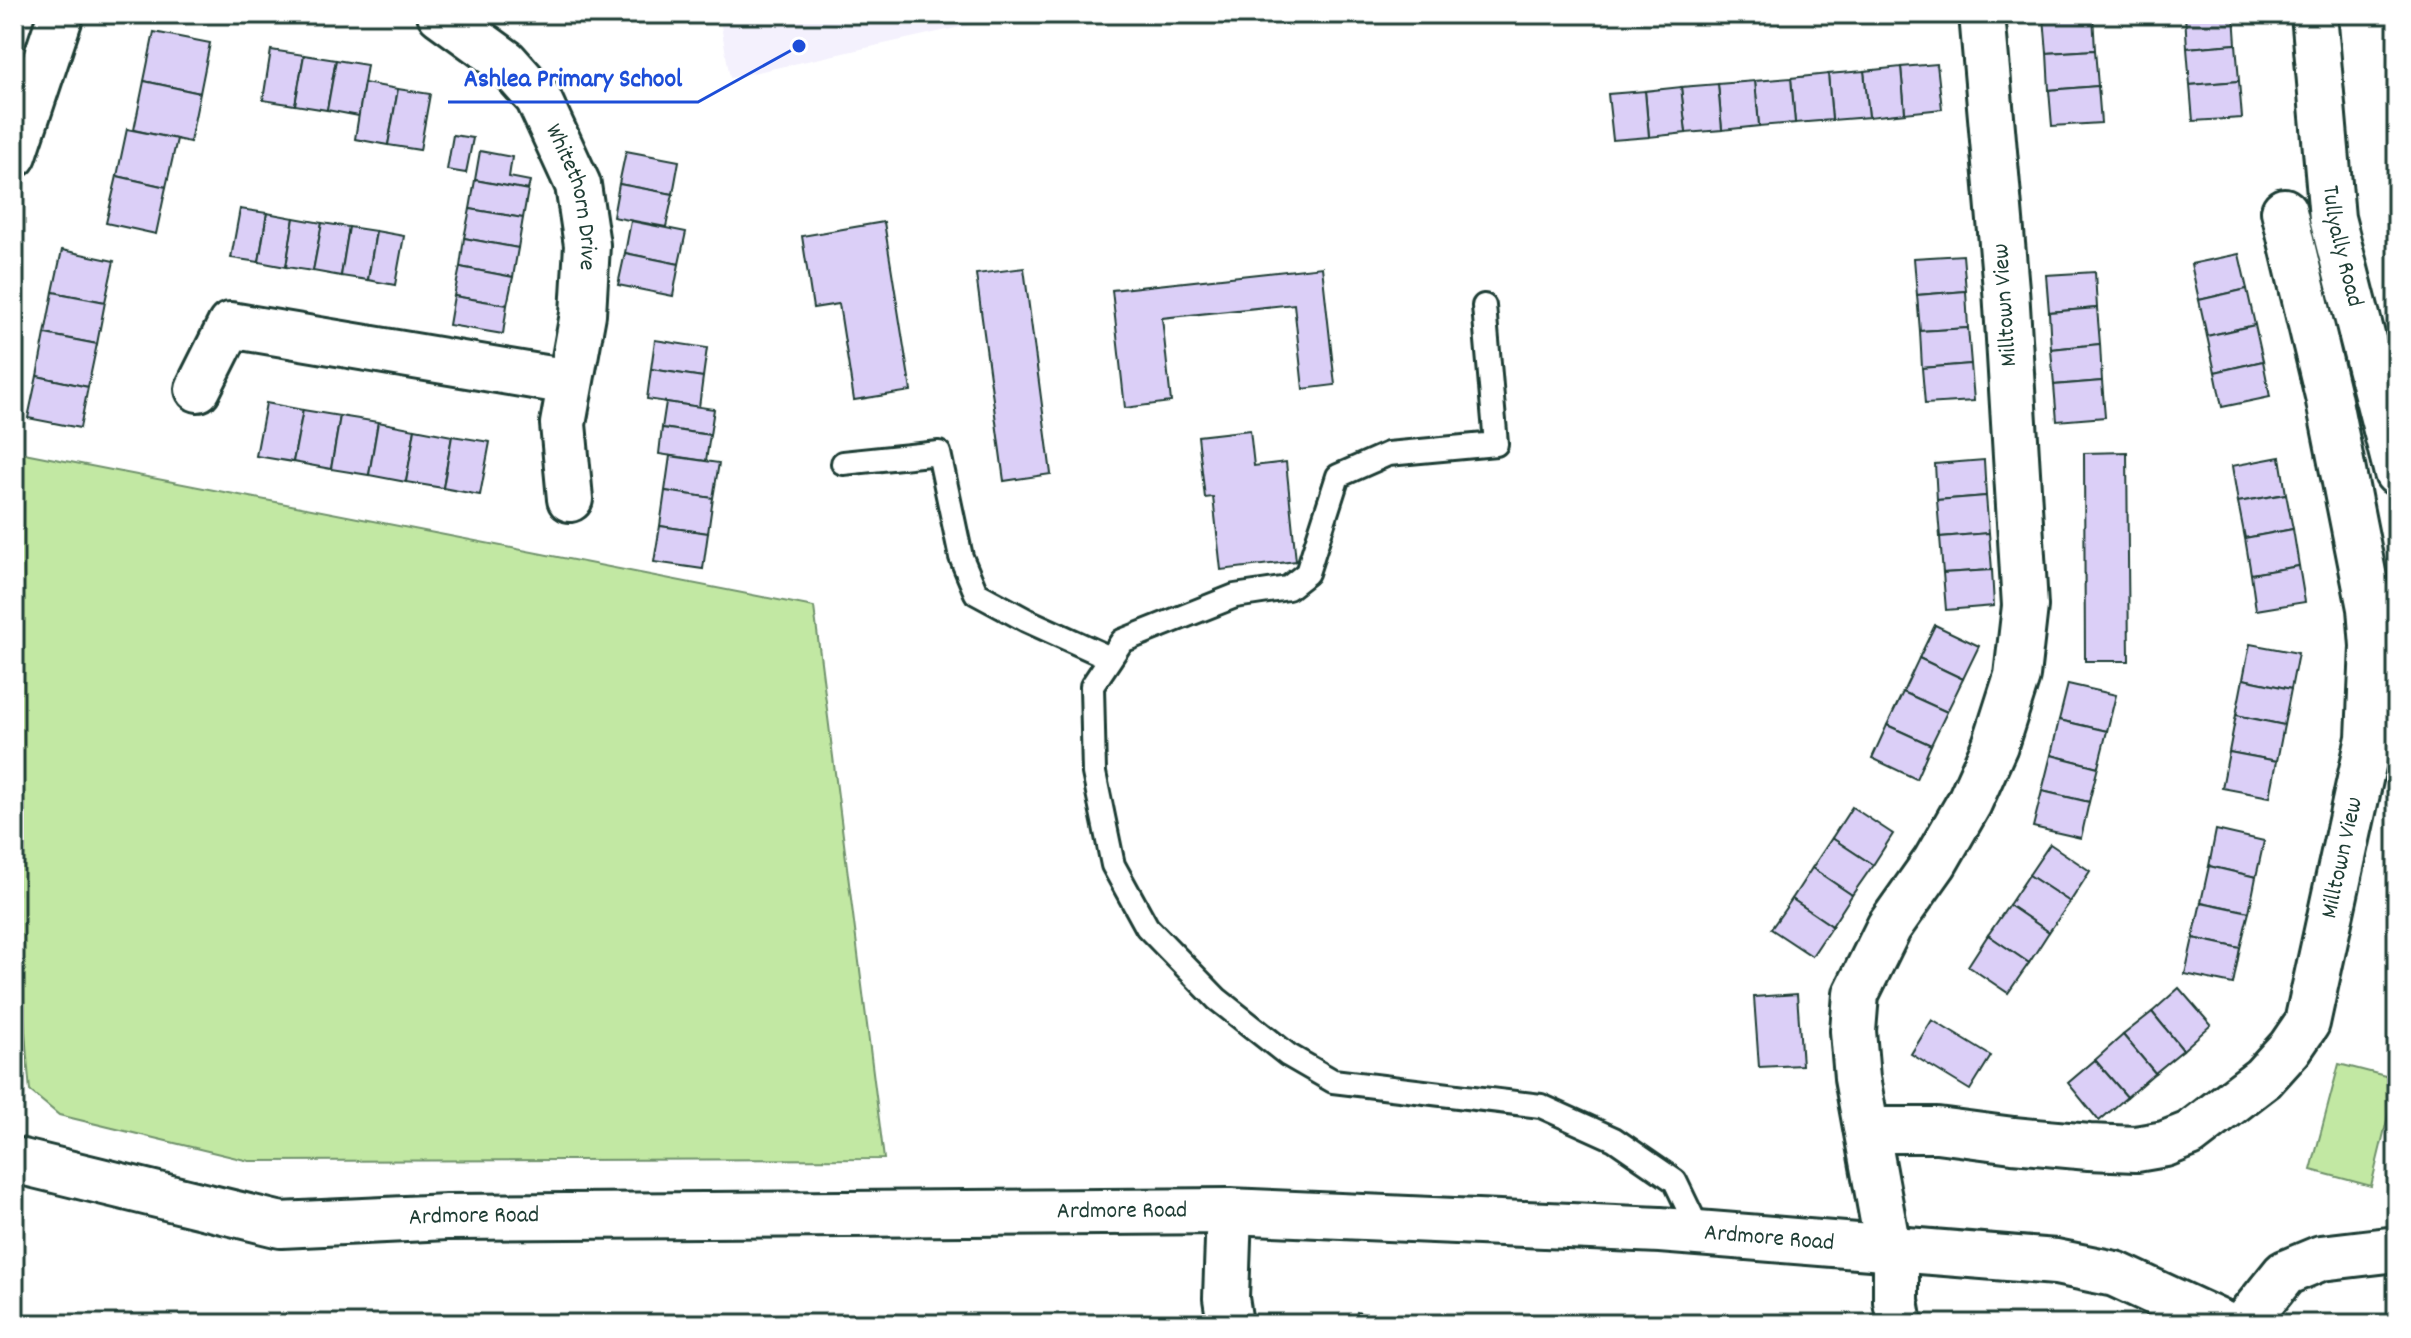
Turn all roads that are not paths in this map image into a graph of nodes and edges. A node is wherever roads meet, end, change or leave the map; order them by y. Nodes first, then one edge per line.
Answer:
1 (61, 14) edge
2 (440, 14) edge
3 (1982, 14) edge
4 (2314, 14) edge
5 (16, 142) edge
6 (2284, 211) dead end
7 (1484, 306) dead end
8 (569, 382) junction
9 (198, 389) dead end
10 (843, 463) dead end
11 (2397, 473) edge
12 (570, 499) dead end
13 (1110, 658) junction
14 (1867, 1130) junction
15 (14, 1160) edge
16 (1229, 1211) junction
17 (1700, 1233) junction
18 (1892, 1248) junction
19 (2397, 1249) edge
20 (1230, 1324) edge
21 (1900, 1324) edge
22 (2223, 1324) edge
23 (2244, 1324) edge

1 - 5 street
2 - 8 street, Whitethorn Drive
3 - 14 street, Milltown View
4 - 11 street, Tullyally Road
6 - 14 street, Milltown View
7 - 13 lane
8 - 9 street
8 - 12 street, Whitethorn Drive
10 - 13 lane
13 - 17 lane
14 - 18 street, Milltown View
15 - 16 street, Ardmore Road
16 - 17 street, Ardmore Road
16 - 20 street
17 - 18 street, Ardmore Road
18 - 21 street, Milltown View
18 - 22 street, Ardmore Road
19 - 23 street

